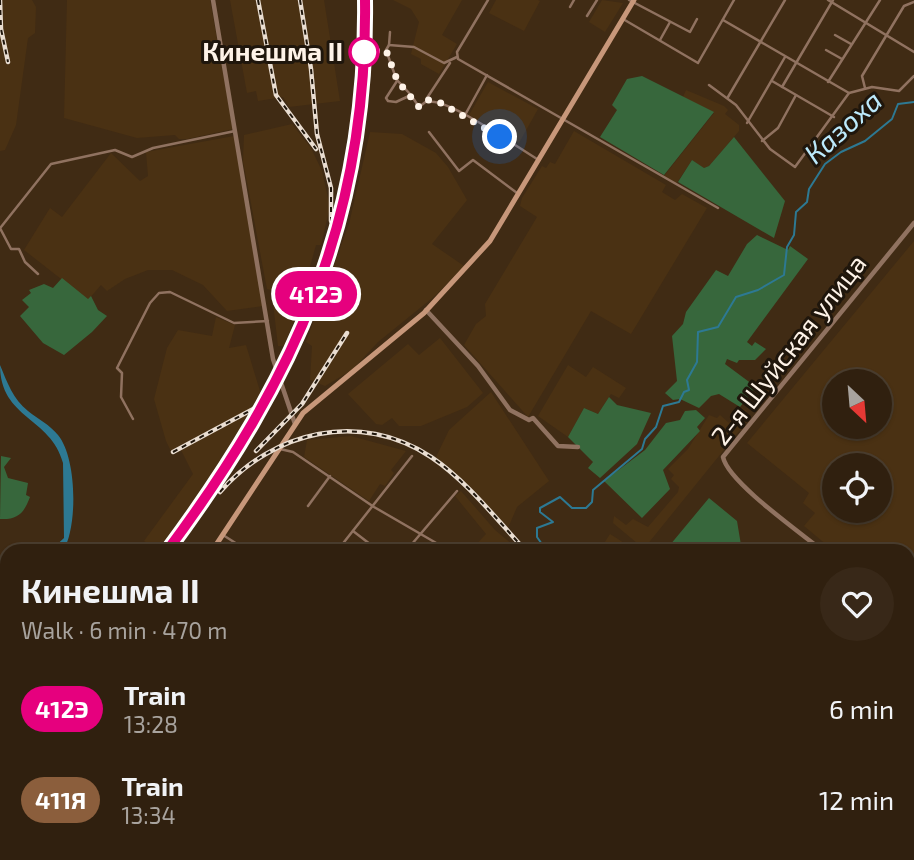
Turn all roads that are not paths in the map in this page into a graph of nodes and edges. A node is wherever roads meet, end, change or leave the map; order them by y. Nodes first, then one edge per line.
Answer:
1 (213, 0) edge
2 (488, 0) edge
3 (574, 0) edge
4 (597, 0) edge
5 (734, 0) edge
6 (785, 0) edge
7 (880, 0) edge
8 (632, 1) edge
9 (830, 1) edge
10 (914, 2) edge
11 (570, 7) dead end
12 (587, 16) dead end
13 (623, 19) junction
14 (697, 19) dead end
15 (723, 20) junction
16 (670, 22) junction
17 (865, 22) junction
18 (390, 32) dead end
19 (835, 35) dead end
20 (887, 35) junction
21 (660, 41) junction
22 (761, 42) junction
23 (851, 44) junction
24 (389, 45) junction
25 (826, 50) dead end
26 (914, 52) edge
27 (785, 57) junction
28 (458, 58) junction
29 (842, 59) junction
30 (450, 63) dead end
31 (796, 63) junction
32 (487, 75) junction
33 (914, 76) edge
34 (397, 80) junction
35 (772, 81) junction
36 (828, 82) junction
37 (709, 85) dead end
38 (782, 87) junction
39 (865, 88) junction
40 (849, 93) junction
41 (411, 95) junction
42 (796, 95) junction
43 (727, 97) junction
44 (429, 101) junction
45 (465, 115) junction
46 (834, 117) junction
47 (564, 120) junction
48 (747, 122) junction
49 (235, 131) junction
50 (429, 132) dead end
51 (762, 141) junction
52 (540, 161) junction
53 (519, 195) junction
54 (718, 208) dead end
55 (914, 223) edge
56 (0, 228) edge
57 (38, 274) dead end
58 (426, 310) junction
59 (268, 321) junction
60 (133, 419) dead end
61 (295, 424) junction
62 (578, 447) dead end
63 (277, 450) junction
64 (412, 456) dead end
65 (330, 476) junction
66 (457, 491) dead end
67 (309, 506) dead end
68 (374, 507) junction
69 (354, 531) junction
70 (222, 535) junction
71 (420, 535) junction
72 (216, 544) edge
73 (236, 544) edge
74 (343, 544) edge
75 (370, 544) edge
76 (413, 544) edge
77 (437, 544) edge
78 (815, 544) edge

1 - 49 street
2 - 28 street
3 - 11 street
4 - 12 street
5 - 15 street
6 - 22 street
7 - 17 street
8 - 13 main road
8 - 16 street
9 - 17 street
9 - 31 street
10 - 20 street
13 - 21 street
13 - 47 main road
14 - 16 street
15 - 21 street
15 - 22 street
16 - 21 street
17 - 20 street
17 - 23 street
18 - 24 street
19 - 23 street
20 - 26 street
20 - 39 street
22 - 27 street
22 - 43 street
23 - 29 street
24 - 28 street
24 - 34 street
25 - 29 street
27 - 31 street
27 - 35 street
28 - 32 street
29 - 36 street
30 - 44 street
31 - 36 street
31 - 38 street
32 - 45 street
32 - 47 street
33 - 39 street
34 - 41 street
34 - 41 street
35 - 38 street
35 - 48 street
36 - 40 street
37 - 43 street
38 - 42 street
39 - 40 street
40 - 46 street
41 - 44 street
42 - 46 street
42 - 51 street
43 - 48 street
44 - 45 street
45 - 52 street
46 - 51 street
47 - 52 main road
47 - 54 street
48 - 51 street
49 - 56 street
49 - 59 street
50 - 53 street
52 - 53 main road
53 - 58 main road
55 - 78 street, 2-я Шуйская улица
56 - 57 street
58 - 61 main road
58 - 62 street
59 - 60 street
59 - 61 street
61 - 63 main road
63 - 65 street
63 - 70 main road
64 - 68 street
65 - 67 street
65 - 68 street
66 - 71 street
68 - 69 street
68 - 71 street
69 - 74 street
69 - 75 street
70 - 72 main road
70 - 73 street
71 - 76 street
71 - 77 street

